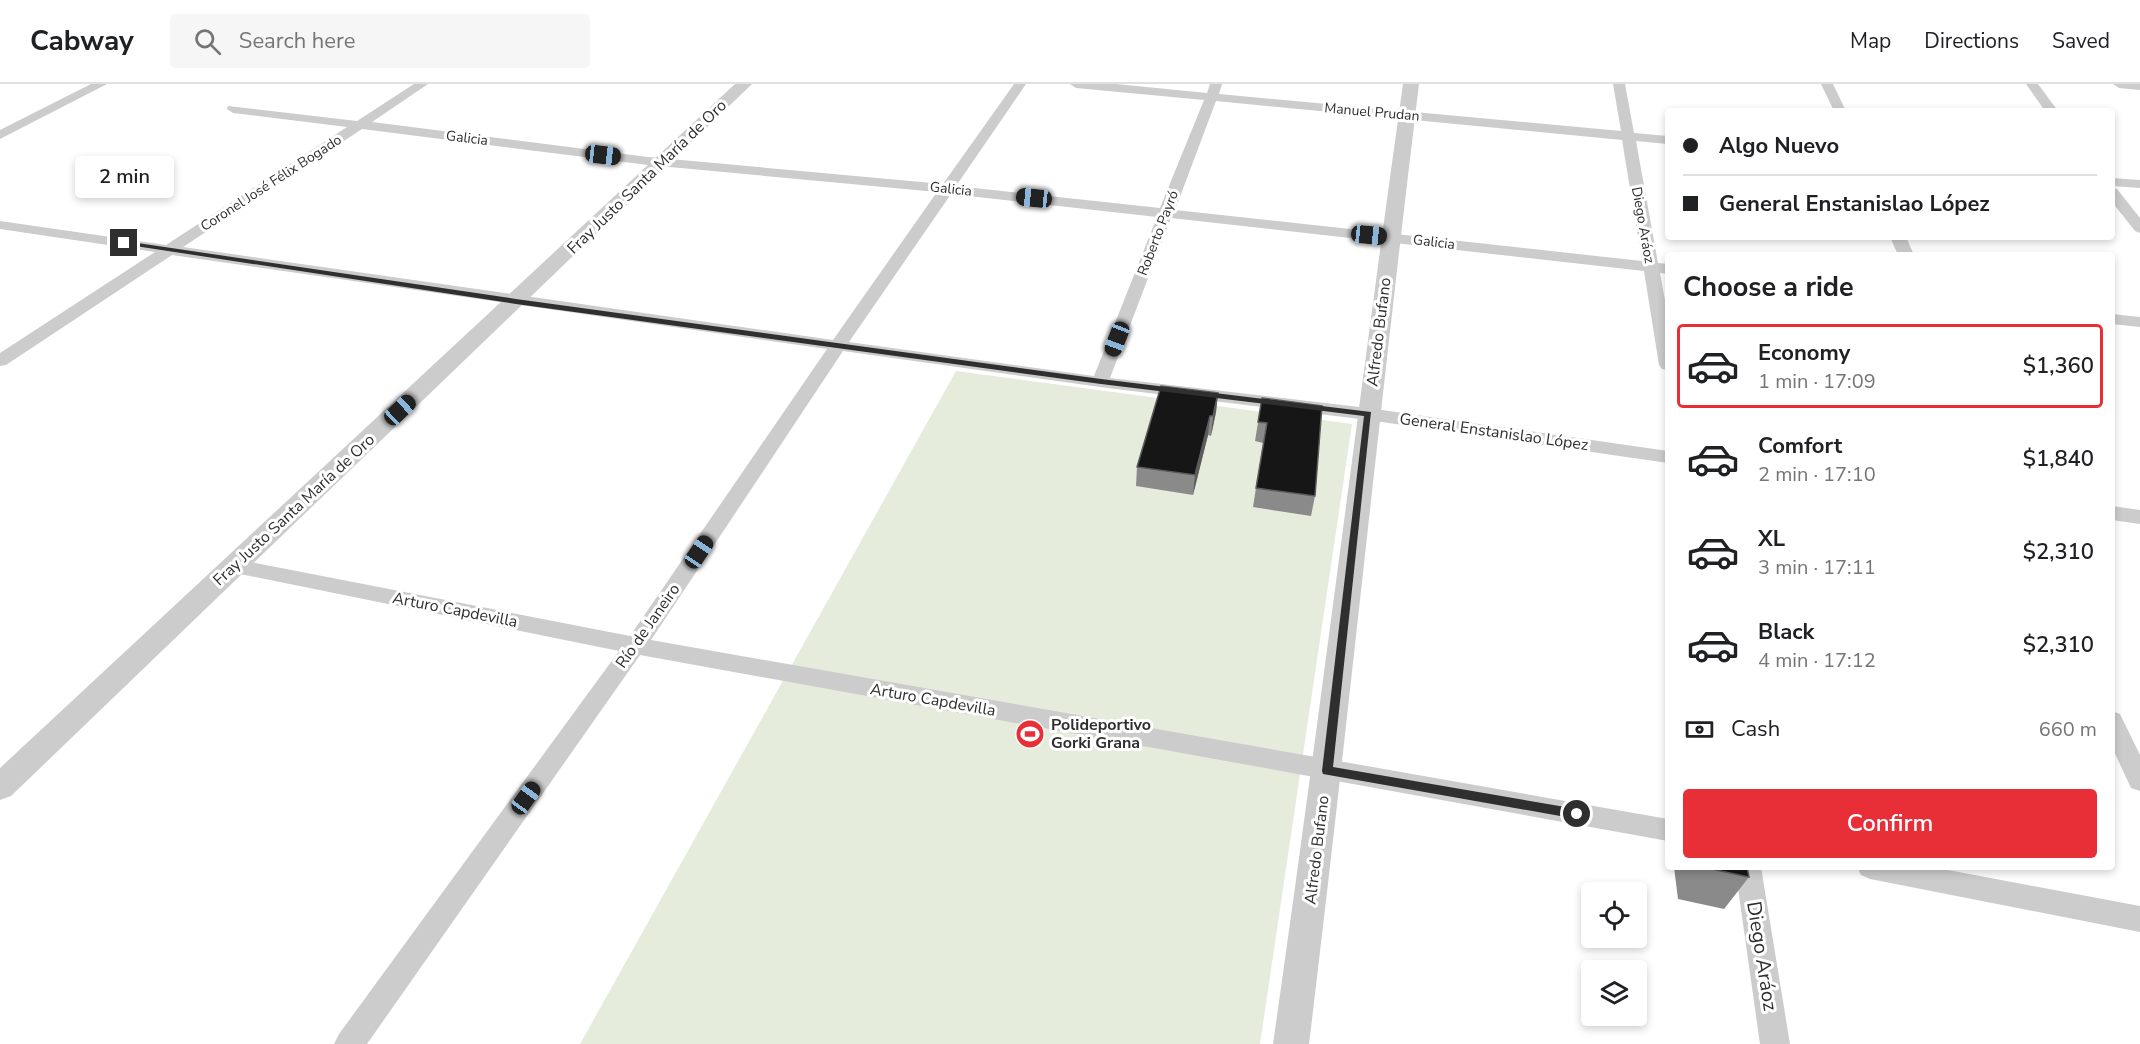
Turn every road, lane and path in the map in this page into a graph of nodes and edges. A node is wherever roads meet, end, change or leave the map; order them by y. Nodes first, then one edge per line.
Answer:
1 (101, 84) edge
2 (422, 84) edge
3 (744, 84) edge
4 (1020, 84) edge
5 (1076, 84) edge
6 (1411, 84) edge
7 (1619, 84) edge
8 (1827, 84) edge
9 (2032, 84) edge
10 (2119, 84) edge
11 (2140, 86) edge
12 (1214, 90) edge
13 (1838, 108) edge
14 (2050, 108) edge
15 (233, 109) dead end
16 (1407, 115) junction
17 (358, 125) junction
18 (0, 135) edge
19 (1627, 136) junction
20 (1665, 140) edge
21 (664, 162) junction
22 (2115, 182) edge
23 (2140, 184) edge
24 (946, 189) junction
25 (2115, 196) edge
26 (1166, 212) junction
27 (2140, 228) edge
28 (4, 229) edge
29 (1391, 238) junction
30 (170, 249) junction
31 (1650, 267) junction
32 (1665, 269) edge
33 (516, 302) junction
34 (2115, 319) edge
35 (2140, 322) edge
36 (839, 344) junction
37 (1665, 349) edge
38 (0, 360) edge
39 (1101, 382) junction
40 (1368, 414) junction
41 (1665, 457) edge
42 (2115, 513) edge
43 (2140, 517) edge
44 (234, 566) junction
45 (635, 646) junction
46 (2115, 728) edge
47 (1327, 771) junction
48 (2140, 781) edge
49 (0, 787) edge
50 (1665, 829) edge
51 (1748, 870) edge
52 (1885, 870) edge
53 (2140, 919) edge
54 (349, 1044) edge
55 (1291, 1044) edge
56 (1775, 1044) edge

1 - 18 street
2 - 17 street, Coronel José Félix Bogado
3 - 21 street, Fray Justo Santa María de Oro
4 - 24 street, Río de Janeiro
5 - 12 street, Manuel Prudan
6 - 16 street, Alfredo Bufano
7 - 19 street, Diego Aráoz
8 - 13 street
9 - 14 street
10 - 11 street
12 - 16 street, Manuel Prudan
12 - 26 street, Roberto Payró
15 - 17 street, Galicia
16 - 19 street, Manuel Prudan
16 - 29 street, Alfredo Bufano
17 - 21 street, Galicia
17 - 30 street, Coronel José Félix Bogado
19 - 20 street, Manuel Prudan
19 - 31 street, Diego Aráoz
21 - 24 street, Galicia
21 - 33 street, Fray Justo Santa María de Oro
22 - 23 street
24 - 26 street, Galicia
24 - 36 street, Río de Janeiro
25 - 27 street
26 - 29 street, Galicia
26 - 39 street, Roberto Payró
28 - 30 street, General Enstanislao López
29 - 31 street, Galicia
29 - 40 street, Alfredo Bufano
30 - 33 street, General Enstanislao López
30 - 38 street, Coronel José Félix Bogado
31 - 32 street, Galicia
31 - 37 street, Diego Aráoz
33 - 36 street, General Enstanislao López
33 - 44 street, Fray Justo Santa María de Oro
34 - 35 street
36 - 39 street, General Enstanislao López
36 - 45 street, Río de Janeiro
39 - 40 street, General Enstanislao López
40 - 41 street, General Enstanislao López
40 - 47 street, Alfredo Bufano
42 - 43 street
44 - 45 street, Arturo Capdevilla
44 - 49 street, Fray Justo Santa María de Oro
45 - 47 street, Arturo Capdevilla
45 - 54 street, Río de Janeiro
46 - 48 street
47 - 50 street, Arturo Capdevilla
47 - 55 street, Alfredo Bufano
51 - 56 street, Diego Aráoz
52 - 53 street

